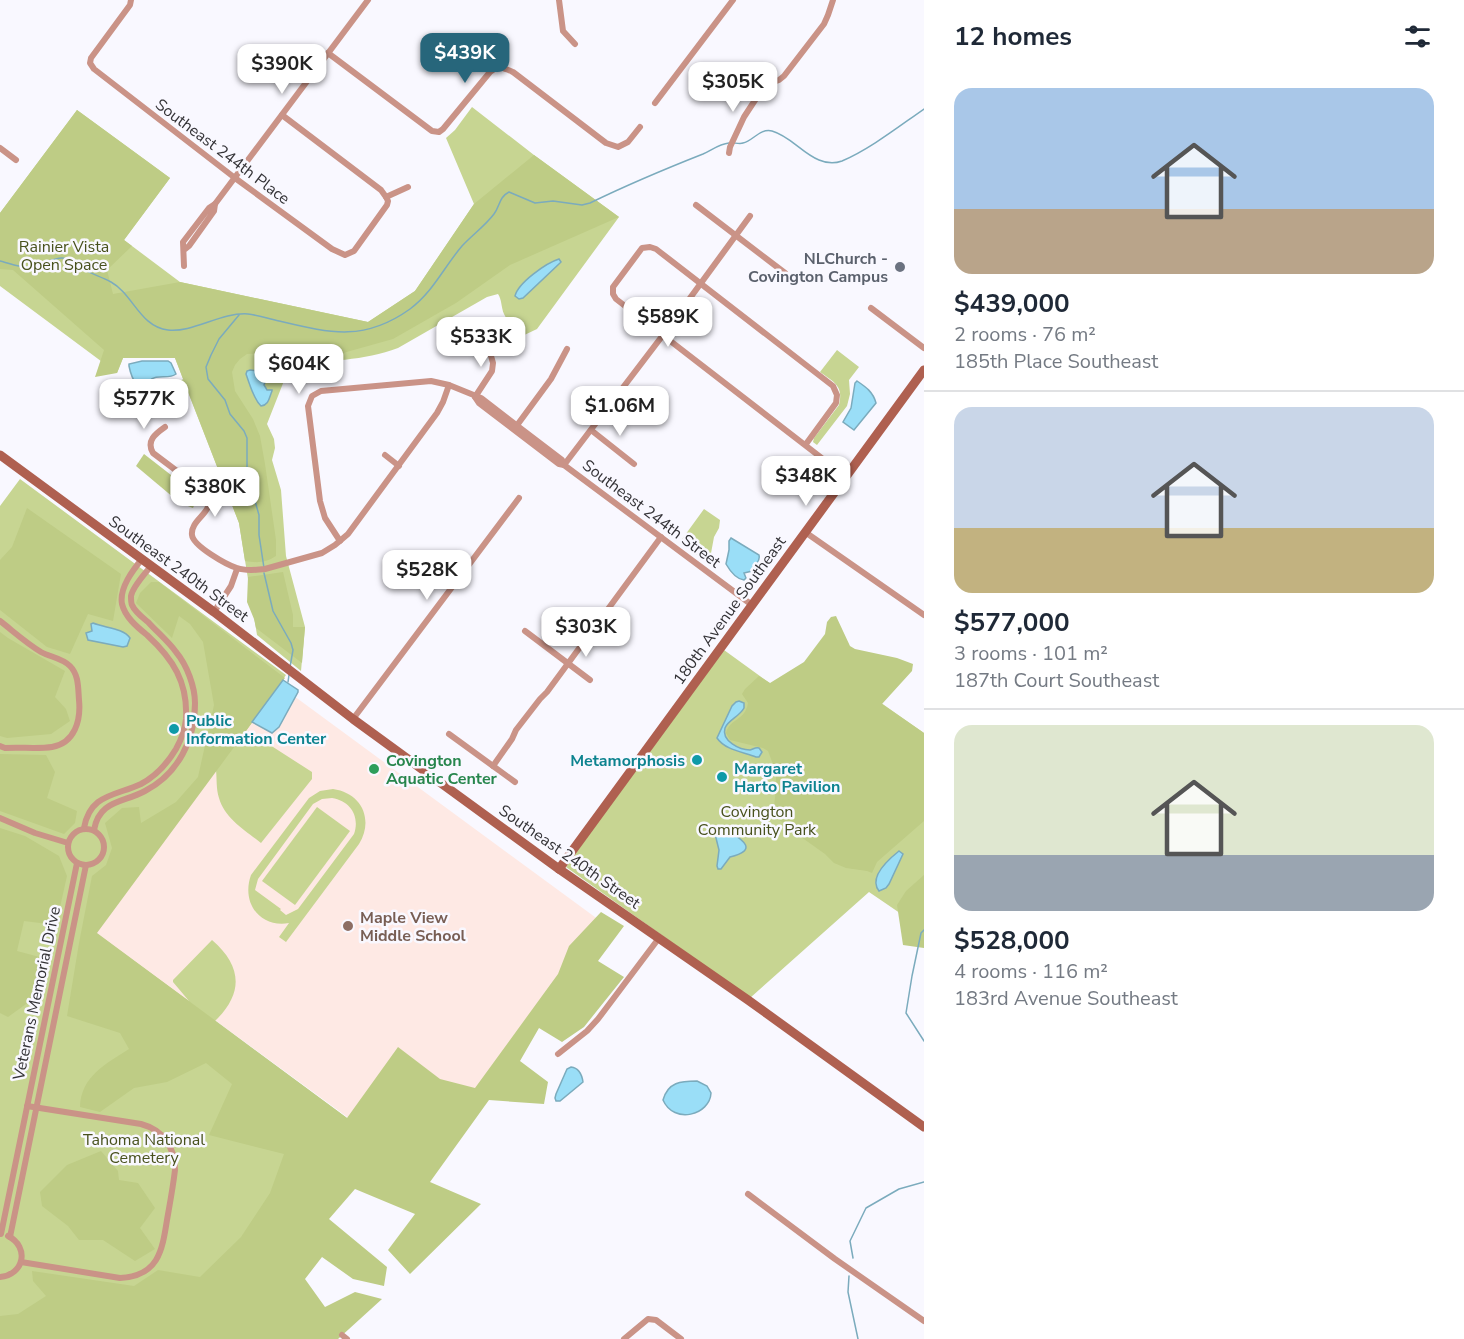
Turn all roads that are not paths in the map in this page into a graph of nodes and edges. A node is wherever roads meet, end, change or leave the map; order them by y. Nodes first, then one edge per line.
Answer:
1 (131, 0) edge
2 (368, 0) edge
3 (559, 0) edge
4 (732, 0) edge
5 (833, 0) edge
6 (575, 44) dead end
7 (328, 53) junction
8 (283, 59) dead end
9 (309, 79) junction
10 (655, 103) dead end
11 (282, 115) junction
12 (640, 127) dead end
13 (0, 148) edge
14 (729, 153) dead end
15 (16, 160) dead end
16 (235, 178) junction
17 (408, 187) dead end
18 (386, 197) junction
19 (696, 205) dead end
20 (750, 216) dead end
21 (736, 235) junction
22 (184, 266) dead end
23 (786, 273) dead end
24 (700, 283) junction
25 (871, 308) dead end
26 (663, 335) junction
27 (486, 338) dead end
28 (924, 348) edge
29 (567, 349) dead end
30 (924, 370) edge
31 (448, 385) junction
32 (475, 397) junction
33 (165, 427) dead end
34 (515, 428) junction
35 (591, 430) junction
36 (806, 444) junction
37 (0, 455) edge
38 (385, 455) dead end
39 (634, 464) dead end
40 (564, 465) junction
41 (399, 466) junction
42 (845, 476) junction
43 (519, 498) dead end
44 (805, 532) junction
45 (661, 537) junction
46 (340, 541) junction
47 (142, 559) junction
48 (152, 566) junction
49 (237, 569) junction
50 (130, 576) junction
51 (139, 582) junction
52 (752, 605) junction
53 (214, 612) junction
54 (924, 615) edge
55 (0, 621) edge
56 (156, 631) junction
57 (525, 631) dead end
58 (150, 638) junction
59 (567, 663) junction
60 (590, 680) dead end
61 (353, 719) junction
62 (450, 734) dead end
63 (0, 746) edge
64 (493, 766) junction
65 (515, 782) dead end
66 (0, 818) edge
67 (84, 828) junction
68 (94, 830) junction
69 (68, 843) junction
70 (77, 863) junction
71 (86, 865) junction
72 (559, 869) junction
73 (659, 938) junction
74 (558, 1054) dead end
75 (27, 1106) junction
76 (36, 1107) junction
77 (924, 1127) edge
78 (748, 1194) dead end
79 (0, 1234) edge
80 (10, 1236) junction
81 (21, 1262) junction
82 (0, 1277) edge
83 (924, 1321) edge
84 (624, 1339) edge
85 (681, 1339) edge

1 - 16 street, Southeast 244th Place
2 - 7 street
3 - 6 street
4 - 10 street
5 - 14 street
7 - 9 street
7 - 12 street
8 - 9 street
9 - 11 street
11 - 16 street
11 - 18 street
13 - 15 street
16 - 18 street, Southeast 244th Place
16 - 22 street
17 - 18 street
19 - 21 street
20 - 21 street
21 - 23 street
21 - 24 street
24 - 26 street
24 - 26 street
24 - 36 street
25 - 28 street
26 - 35 street
26 - 36 street
27 - 32 street
29 - 34 street
30 - 42 main road, 180th Avenue Southeast
31 - 32 street, Southeast 244th Street
31 - 41 street
31 - 46 street, Southeast 244th Street
32 - 34 street, Southeast 244th Street
33 - 49 street
34 - 40 street, Southeast 244th Street
35 - 39 street
35 - 40 street
36 - 42 street
37 - 47 main road, Southeast 240th Street
38 - 41 street
40 - 45 street, Southeast 244th Street
41 - 46 street
42 - 44 main road, 180th Avenue Southeast
43 - 61 street
44 - 52 main road, 180th Avenue Southeast
44 - 54 street
45 - 52 street, Southeast 244th Street
45 - 59 street
46 - 49 street
47 - 48 main road, Southeast 240th Street
47 - 50 street
48 - 51 street
48 - 53 main road, Southeast 240th Street
49 - 53 street
50 - 51 street
50 - 58 street
51 - 56 street
52 - 72 main road, 180th Avenue Southeast
53 - 61 main road, Southeast 240th Street
55 - 63 street
56 - 58 street
56 - 68 street
57 - 59 street
58 - 67 street
59 - 60 street
59 - 64 street
61 - 72 main road, Southeast 240th Street
62 - 64 street
64 - 65 street
66 - 69 street
67 - 68 street
67 - 69 street
68 - 71 street
69 - 70 street
70 - 71 street
70 - 75 street, Veterans Memorial Drive
71 - 76 street, Veterans Memorial Drive
72 - 73 main road, Southeast 240th Street
73 - 74 street
73 - 77 main road, Southeast 240th Street
75 - 76 street
75 - 79 street, Veterans Memorial Drive
76 - 80 street, Veterans Memorial Drive
76 - 81 street
78 - 83 street
79 - 80 street
80 - 81 street
81 - 82 street
84 - 85 street

